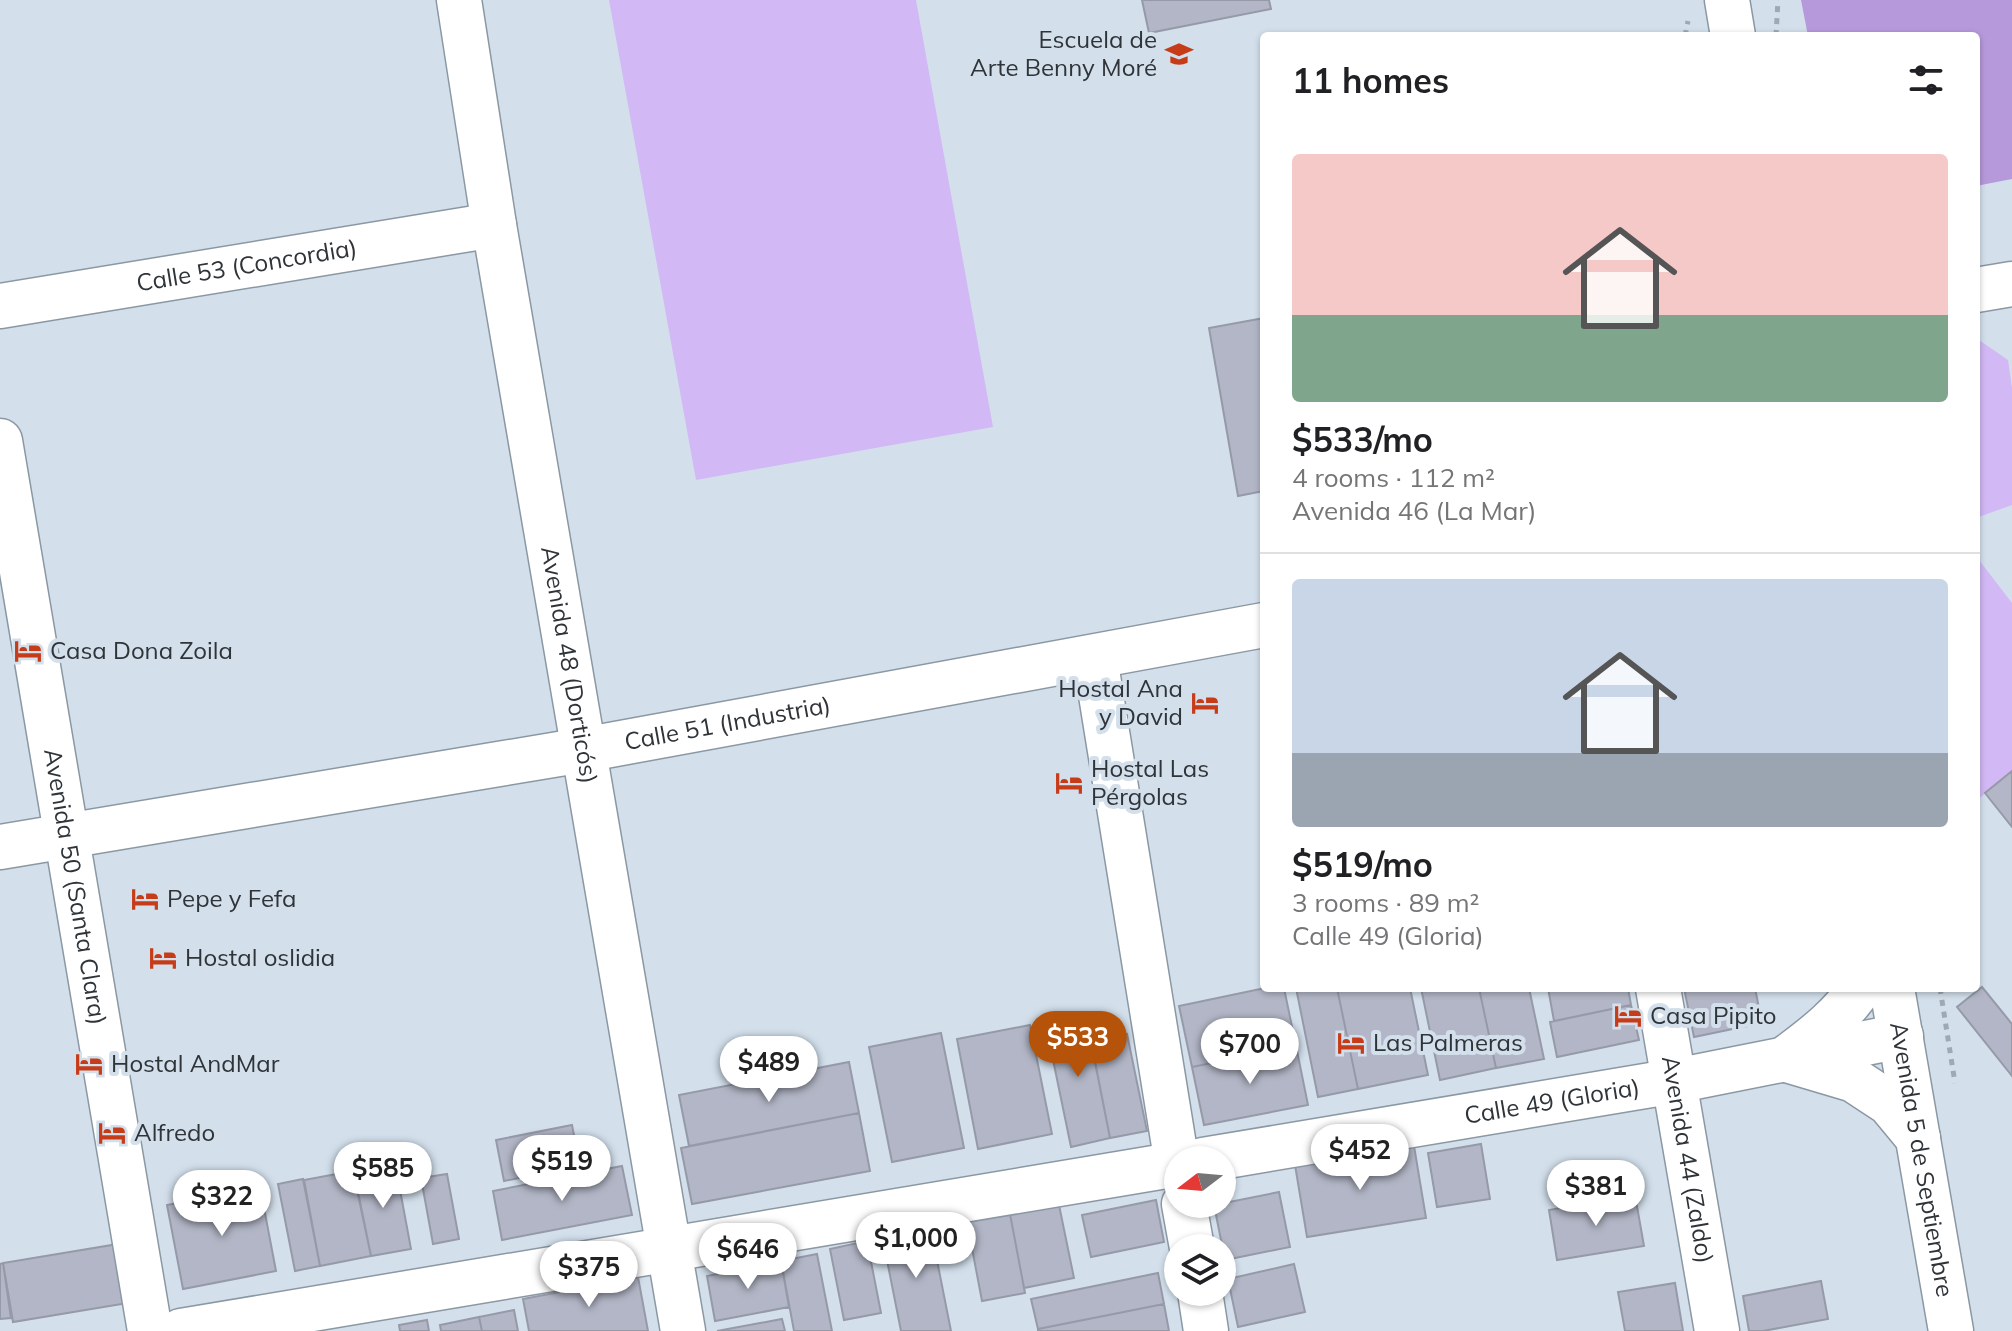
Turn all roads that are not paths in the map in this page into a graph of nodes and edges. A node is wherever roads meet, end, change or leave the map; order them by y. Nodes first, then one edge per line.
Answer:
1 (459, 0) edge
2 (1727, 0) edge
3 (1732, 32) edge
4 (494, 225) junction
5 (2012, 284) edge
6 (1980, 289) edge
7 (0, 306) edge
8 (0, 441) edge
9 (1260, 626) edge
10 (1095, 658) junction
11 (583, 750) junction
12 (67, 837) junction
13 (0, 847) edge
14 (1659, 992) edge
15 (1857, 992) edge
16 (1893, 992) edge
17 (1901, 1036) junction
18 (1784, 1059) junction
19 (1675, 1081) junction
20 (1918, 1138) junction
21 (1175, 1146) edge
22 (1236, 1154) edge
23 (1164, 1167) edge
24 (670, 1250) junction
25 (1202, 1306) edge
26 (150, 1331) edge
27 (181, 1331) edge
28 (683, 1331) edge
29 (1206, 1331) edge
30 (1717, 1331) edge
31 (1951, 1331) edge

1 - 4 street, Avenida 48 (Dorticós)
2 - 3 street
4 - 7 street, Calle 53 (Concordia)
4 - 11 street, Avenida 48 (Dorticós)
5 - 6 street
8 - 12 street, Avenida 50 (Santa Clara)
9 - 10 street, Calle 51 (Industria)
10 - 11 street, Calle 51 (Industria)
10 - 21 street
11 - 12 street, Calle 51 (Industria)
11 - 24 street, Avenida 48 (Dorticós)
12 - 13 street, Calle 51 (Industria)
12 - 26 street, Avenida 50 (Santa Clara)
14 - 19 street, Avenida 44 (Zaldo)
15 - 18 street
16 - 17 street, Avenida 5 de Septiembre
17 - 18 street, Calle 49 (Gloria)
17 - 20 street, Avenida 5 de Septiembre
18 - 19 street, Calle 49 (Gloria)
18 - 20 street
19 - 22 street, Calle 49 (Gloria)
19 - 30 street, Avenida 44 (Zaldo)
20 - 31 street, Avenida 5 de Septiembre
23 - 24 street
24 - 27 street
24 - 28 street, Avenida 48 (Dorticós)
25 - 29 street

